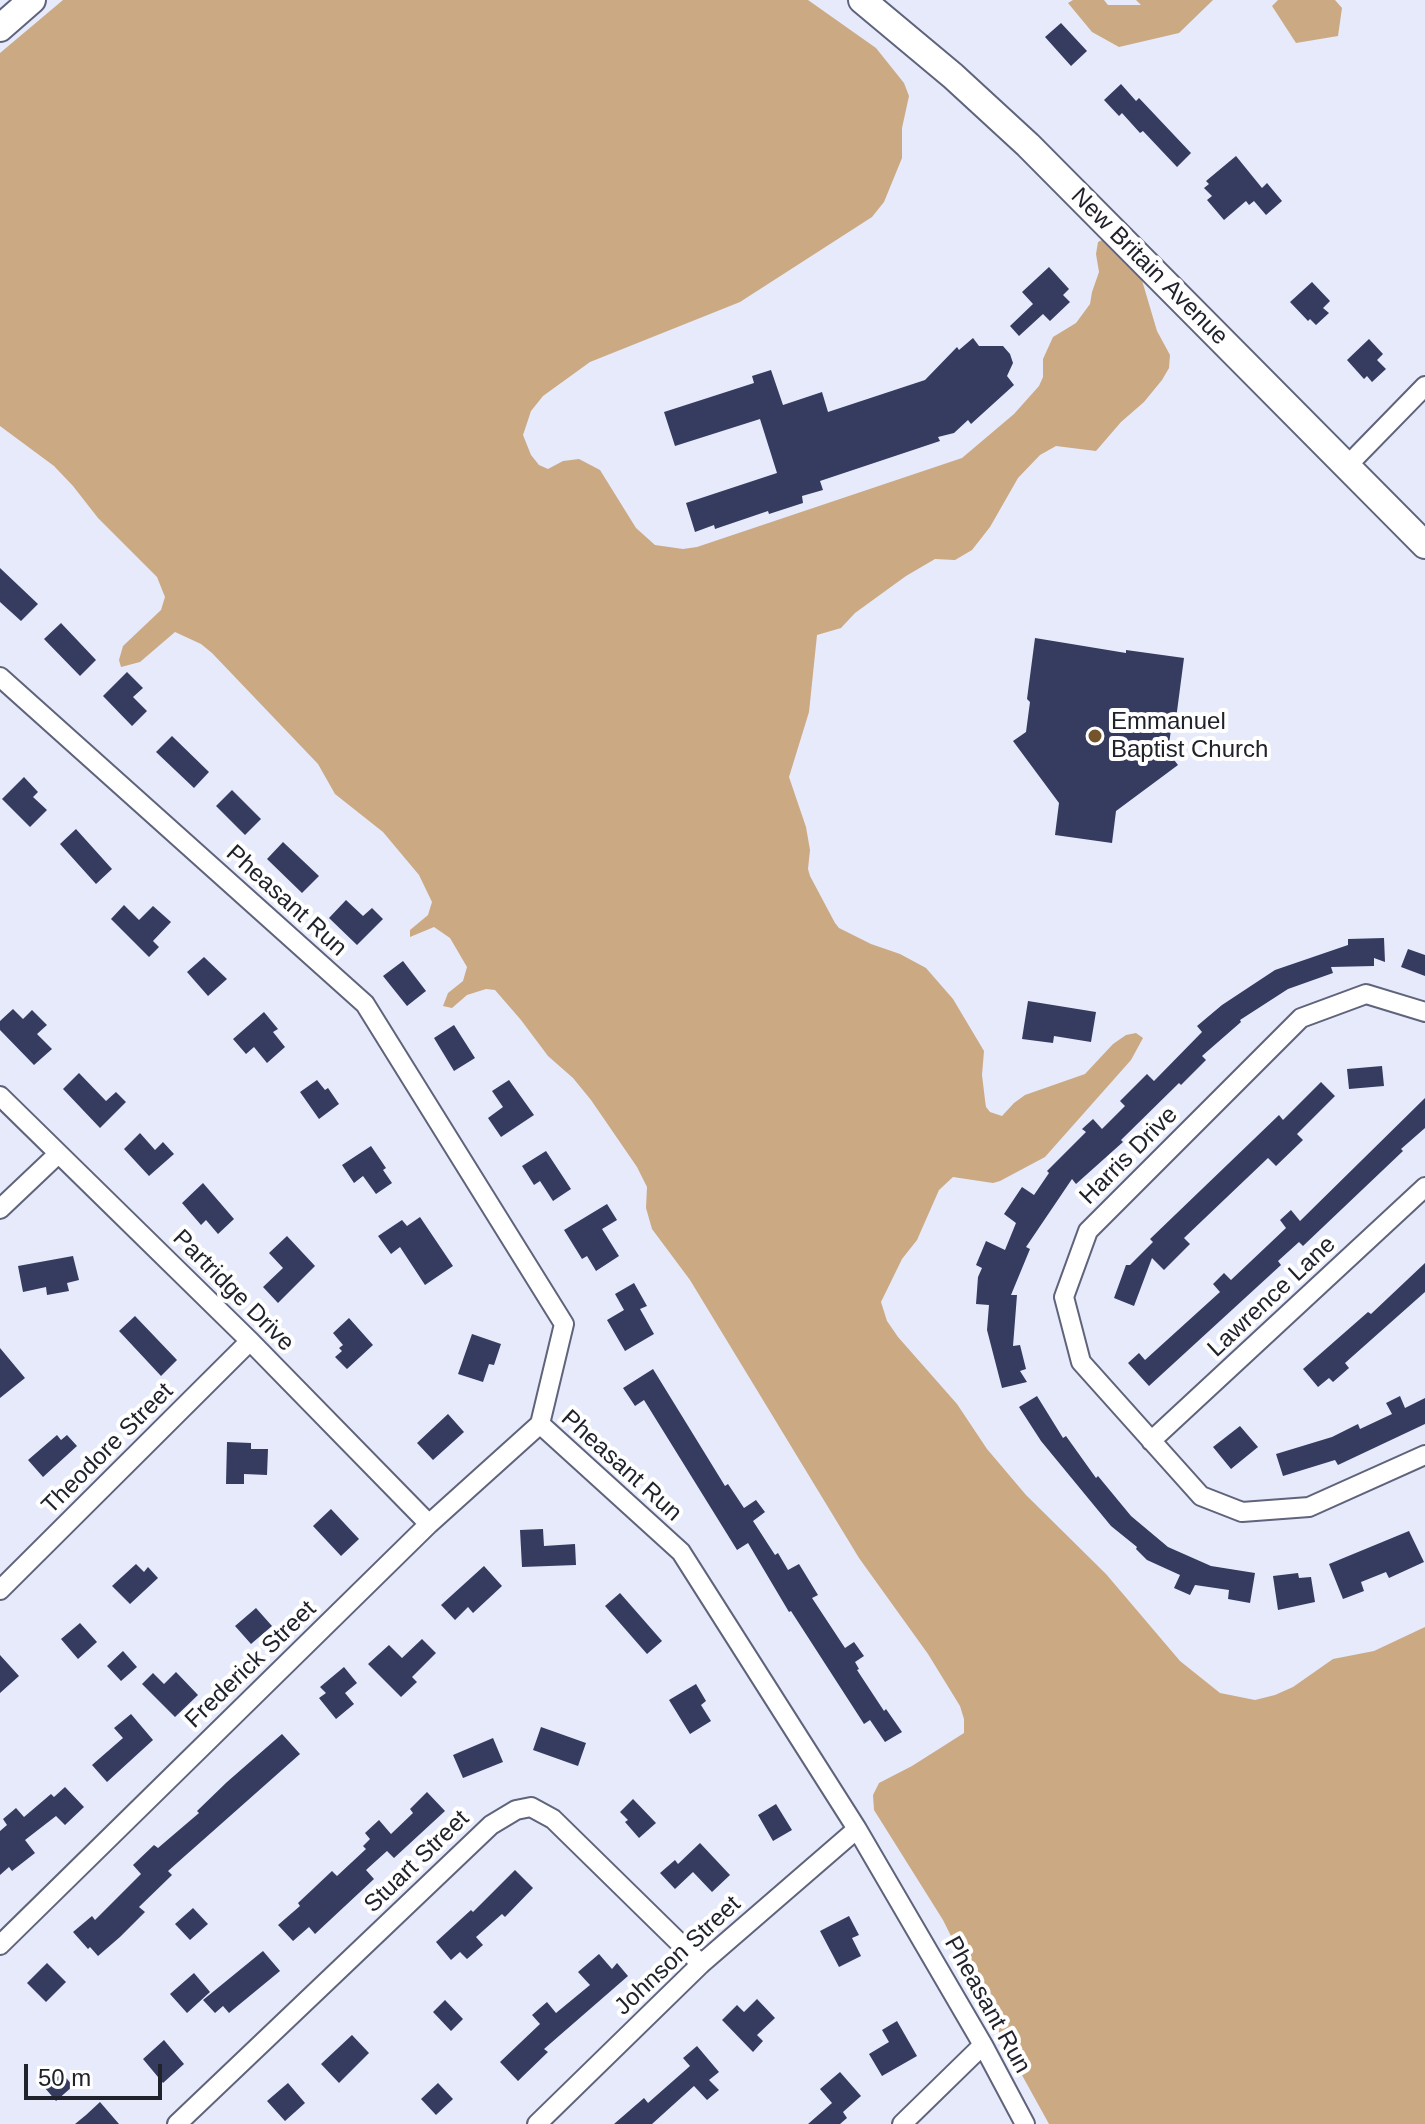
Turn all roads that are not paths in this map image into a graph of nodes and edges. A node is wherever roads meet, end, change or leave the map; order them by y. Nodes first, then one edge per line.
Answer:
1 (32, 0) edge
2 (862, 0) edge
3 (0, 28) edge
4 (1425, 386) edge
5 (1346, 467) junction
6 (1425, 545) edge
7 (0, 677) edge
8 (1425, 1012) edge
9 (0, 1096) edge
10 (58, 1154) junction
11 (1425, 1187) edge
12 (0, 1209) edge
13 (250, 1341) junction
14 (540, 1424) junction
15 (1151, 1441) junction
16 (1425, 1455) edge
17 (429, 1524) junction
18 (0, 1590) edge
19 (857, 1829) junction
20 (0, 1945) edge
21 (701, 1964) junction
22 (983, 2045) junction
23 (177, 2124) edge
24 (537, 2124) edge
25 (902, 2124) edge
26 (1025, 2124) edge

1 - 3 main road
2 - 5 main road, New Britain Avenue
4 - 5 street
5 - 6 main road, New Britain Avenue
7 - 14 street, Pheasant Run
8 - 15 street, Harris Drive
9 - 10 street, Partridge Drive
10 - 12 street
10 - 13 street, Partridge Drive
11 - 15 street, Lawrence Lane
13 - 17 street, Partridge Drive
13 - 18 street, Theodore Street
14 - 17 street, Frederick Street
14 - 19 street, Pheasant Run
15 - 16 street, Harris Drive
17 - 20 street, Frederick Street
19 - 21 street, Johnson Street
19 - 22 street, Pheasant Run
21 - 23 street, Stuart Street
21 - 24 street, Johnson Street
22 - 25 street
22 - 26 street, Pheasant Run

